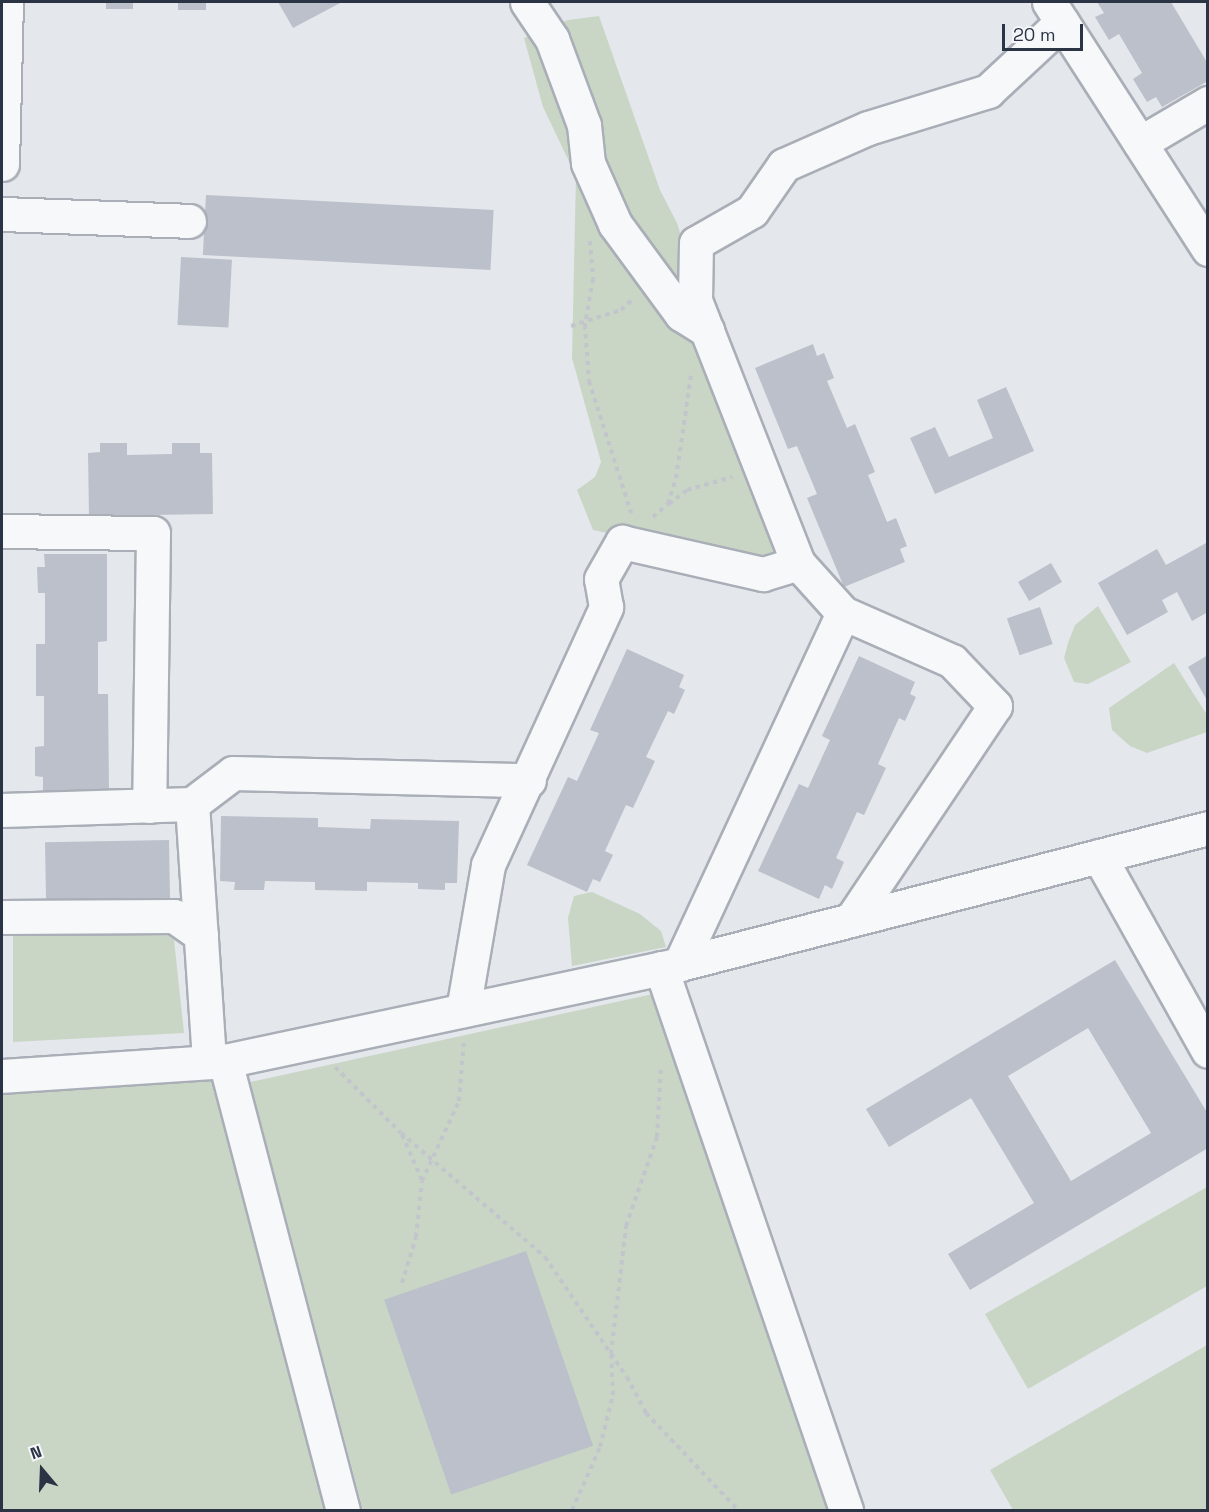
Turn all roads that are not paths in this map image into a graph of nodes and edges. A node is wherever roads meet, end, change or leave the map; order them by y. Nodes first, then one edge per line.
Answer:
1 (527, 2) edge
2 (5, 3) edge
3 (1055, 12) edge
4 (1208, 103) edge
5 (1140, 143) junction
6 (2, 164) edge
7 (2, 214) edge
8 (189, 221) dead end
9 (1208, 249) edge
10 (708, 331) junction
11 (2, 531) edge
12 (798, 563) junction
13 (843, 613) junction
14 (529, 780) junction
15 (192, 804) junction
16 (149, 806) junction
17 (2, 810) edge
18 (1208, 828) edge
19 (1099, 856) junction
20 (2, 917) edge
21 (851, 920) junction
22 (201, 934) junction
23 (670, 966) junction
24 (463, 1011) junction
25 (1208, 1051) edge
26 (217, 1061) junction
27 (2, 1076) edge
28 (343, 1510) edge
29 (846, 1510) edge

1 - 10 street
2 - 6 street
3 - 5 street
3 - 10 street
4 - 5 street
5 - 9 street
7 - 8 street
10 - 12 street
11 - 16 street
12 - 13 street
12 - 14 street
13 - 21 street
13 - 23 street
14 - 15 street
14 - 24 street
15 - 16 street
15 - 22 street
16 - 17 street
18 - 19 street
19 - 21 street
19 - 25 street
20 - 22 street
21 - 23 street
22 - 26 street
23 - 24 street
23 - 29 street
24 - 26 street
26 - 27 street
26 - 28 street

